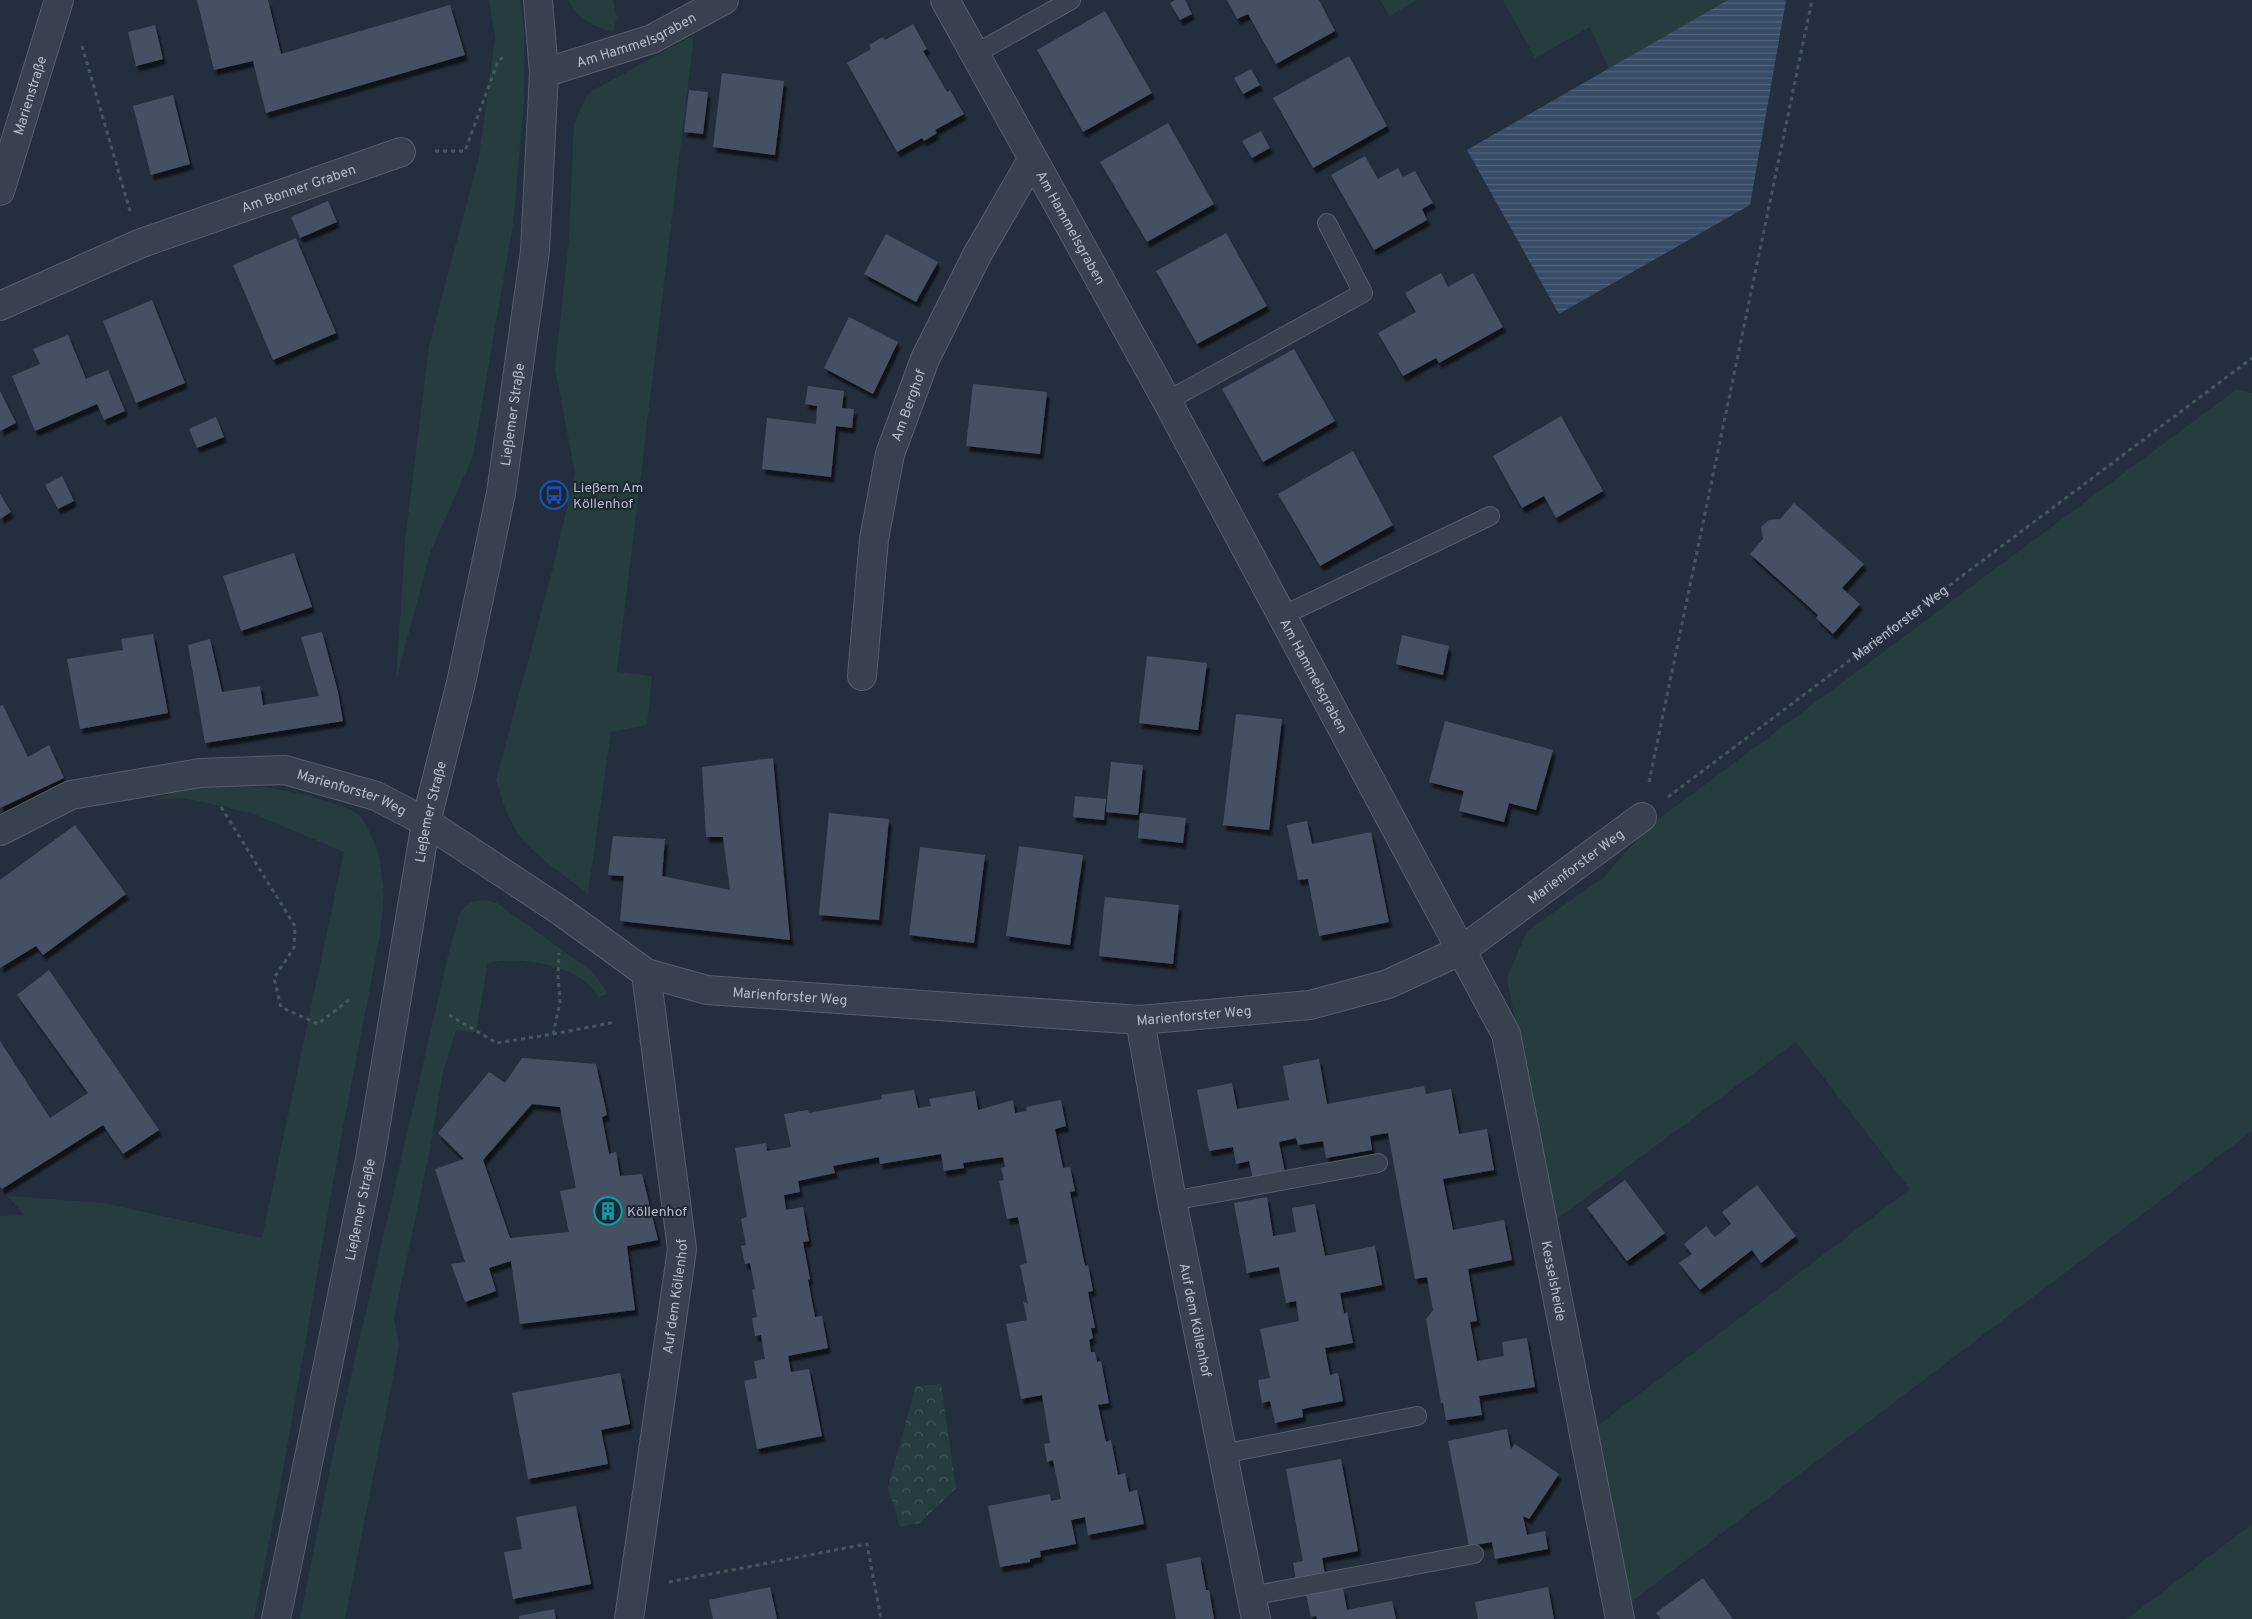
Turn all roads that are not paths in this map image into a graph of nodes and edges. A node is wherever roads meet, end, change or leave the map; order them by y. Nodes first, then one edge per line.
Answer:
1 (59, 0) edge
2 (538, 0) edge
3 (724, 0) edge
4 (945, 0) edge
5 (1071, 0) edge
6 (975, 54) junction
7 (544, 73) junction
8 (401, 152) road end
9 (1032, 160) junction
10 (0, 191) edge
11 (1328, 223) dead end
12 (0, 306) edge
13 (1167, 401) junction
14 (1490, 516) dead end
15 (1282, 616) junction
16 (862, 676) dead end
17 (1642, 817) road end
18 (426, 822) junction
19 (0, 830) edge
20 (1462, 950) junction
21 (646, 973) junction
22 (1140, 1020) junction
23 (1378, 1163) dead end
24 (1172, 1201) junction
25 (1416, 1416) dead end
26 (1222, 1454) junction
27 (1474, 1554) dead end
28 (1254, 1608) edge
29 (276, 1619) edge
30 (629, 1619) edge
31 (1620, 1619) edge

1 - 10 street, Marienstraße
2 - 7 street, Ließemer Straße
3 - 7 street, Am Hammelsgraben
4 - 6 street, Am Hammelsgraben
5 - 6 lane
6 - 9 street, Am Hammelsgraben
7 - 18 street, Ließemer Straße
8 - 12 street, Am Bonner Graben
9 - 13 street, Am Hammelsgraben
9 - 16 street, Am Berghof
11 - 13 lane
13 - 15 street, Am Hammelsgraben
14 - 15 lane
15 - 20 street, Am Hammelsgraben
17 - 20 street, Marienforster Weg
18 - 19 street, Marienforster Weg
18 - 21 street, Marienforster Weg
18 - 29 street, Ließemer Straße
20 - 22 street, Marienforster Weg
20 - 31 street, Kesselsheide
21 - 22 street, Marienforster Weg
21 - 30 street, Auf dem Köllenhof
22 - 24 street, Auf dem Köllenhof
23 - 24 lane
24 - 26 street, Auf dem Köllenhof
25 - 26 lane
26 - 28 street, Auf dem Köllenhof
27 - 28 lane

